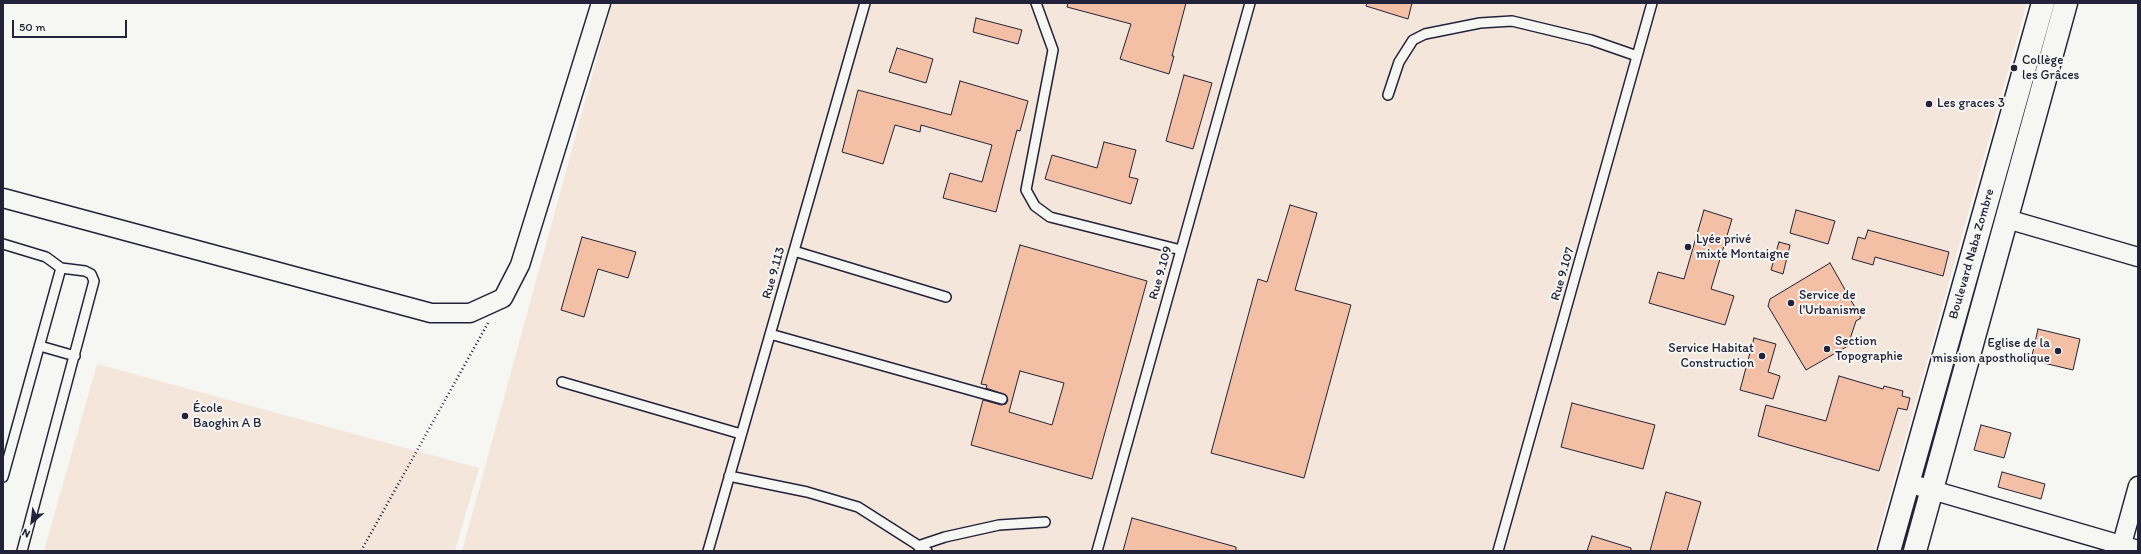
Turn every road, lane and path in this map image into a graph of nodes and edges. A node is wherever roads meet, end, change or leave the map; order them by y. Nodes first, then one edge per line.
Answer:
1 (601, 3) edge
2 (865, 3) edge
3 (1036, 3) edge
4 (1250, 3) edge
5 (1652, 3) edge
6 (2043, 3) edge
7 (2066, 3) edge
8 (1637, 56) junction
9 (1388, 95) dead end
10 (3, 198) edge
11 (2007, 219) junction
12 (3, 244) edge
13 (1181, 250) junction
14 (794, 251) junction
15 (2138, 257) edge
16 (61, 268) junction
17 (946, 297) dead end
18 (503, 298) junction
19 (770, 334) junction
20 (40, 346) junction
21 (75, 356) junction
22 (562, 382) dead end
23 (1002, 399) dead end
24 (741, 434) junction
25 (6, 459) edge
26 (729, 476) junction
27 (3, 477) edge
28 (1908, 483) junction
29 (2138, 486) edge
30 (1932, 490) junction
31 (1045, 522) dead end
32 (918, 546) junction
33 (2126, 549) edge
34 (22, 551) edge
35 (361, 551) edge
36 (708, 551) edge
37 (927, 551) edge
38 (1097, 551) edge
39 (1498, 551) edge
40 (1889, 551) edge
41 (1915, 551) edge

1 - 18 street
2 - 14 lane, Rue 9.113
3 - 13 lane
4 - 13 lane, Rue 9.109
5 - 8 lane, Rue 9.107
6 - 28 main road, Boulevard Naba Zombre
7 - 11 main road, Boulevard Naba Zombre
8 - 9 lane
8 - 39 lane, Rue 9.107
10 - 18 street
11 - 15 street
11 - 30 main road, Boulevard Naba Zombre
12 - 16 lane
13 - 38 lane, Rue 9.109
14 - 17 lane
14 - 19 lane, Rue 9.113
16 - 20 lane
16 - 21 lane
18 - 35 path
19 - 23 lane
19 - 24 lane, Rue 9.113
20 - 21 lane
20 - 25 lane
21 - 34 lane
22 - 24 lane
24 - 26 lane, Rue 9.113
25 - 27 lane
26 - 32 lane
26 - 36 lane, Rue 9.113
28 - 30 street
28 - 40 main road, Boulevard Naba Zombre
29 - 33 street
30 - 33 street
30 - 41 main road, Boulevard Naba Zombre
31 - 32 lane
32 - 37 lane

